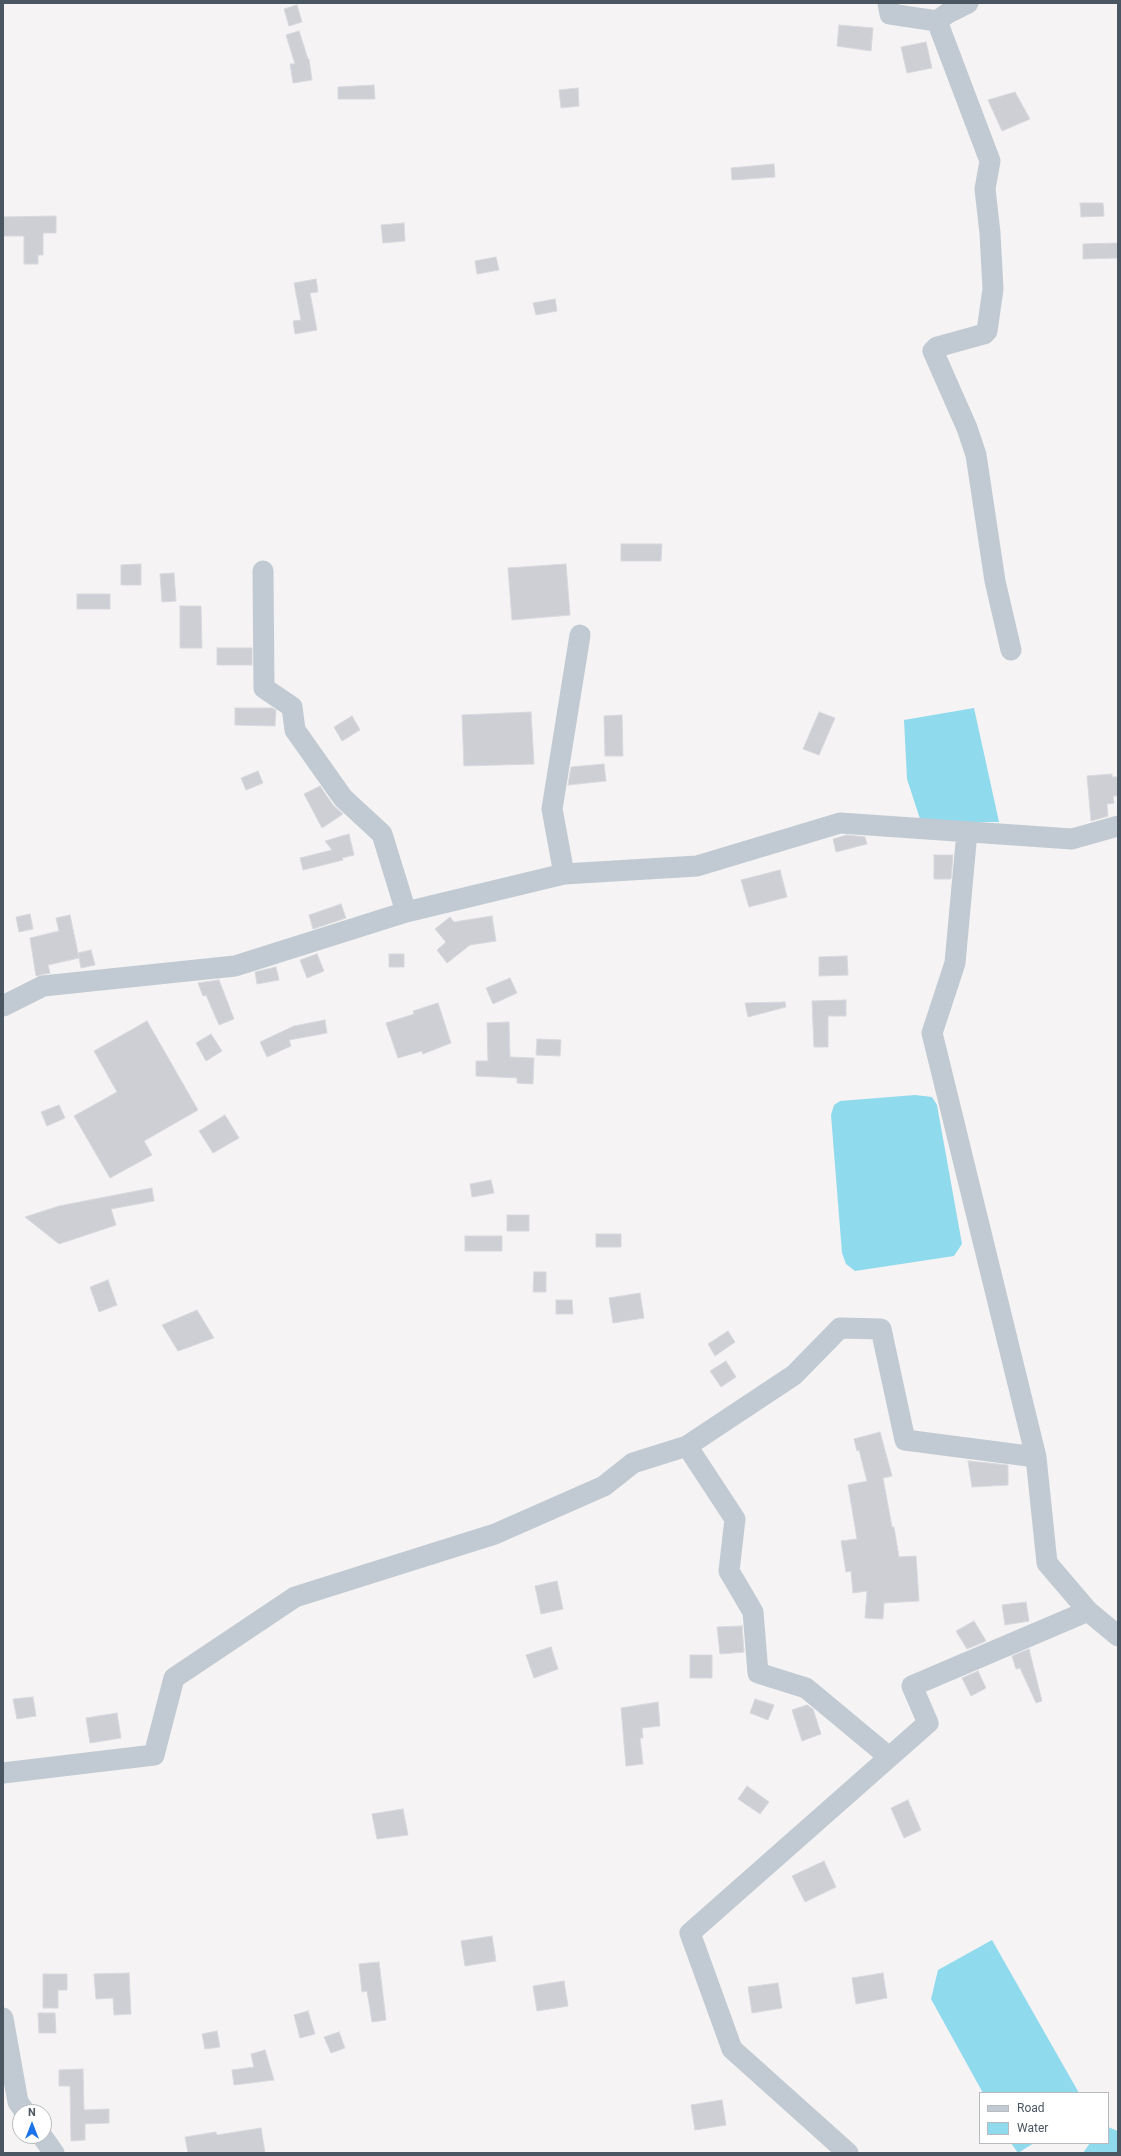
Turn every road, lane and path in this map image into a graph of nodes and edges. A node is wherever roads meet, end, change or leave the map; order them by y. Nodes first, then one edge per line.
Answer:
1 (888, 3) edge
2 (968, 3) edge
3 (937, 20) junction
4 (263, 572) dead end
5 (580, 635) dead end
6 (1011, 650) dead end
7 (1118, 826) edge
8 (967, 832) junction
9 (564, 874) junction
10 (406, 912) junction
11 (3, 1006) edge
12 (687, 1446) junction
13 (1036, 1457) junction
14 (1088, 1611) junction
15 (1118, 1636) edge
16 (889, 1757) junction
17 (3, 1773) edge
18 (3, 2018) edge
19 (19, 2104) edge
20 (48, 2144) edge
21 (54, 2153) edge
22 (848, 2153) edge

1 - 3 street
2 - 3 street
3 - 6 street
4 - 10 street
5 - 9 street
7 - 8 street
8 - 9 street
8 - 13 street
9 - 10 street
10 - 11 street
12 - 13 street
12 - 16 street
12 - 17 street
13 - 14 street
14 - 15 street
14 - 16 street
16 - 22 street
18 - 19 street
20 - 21 street

